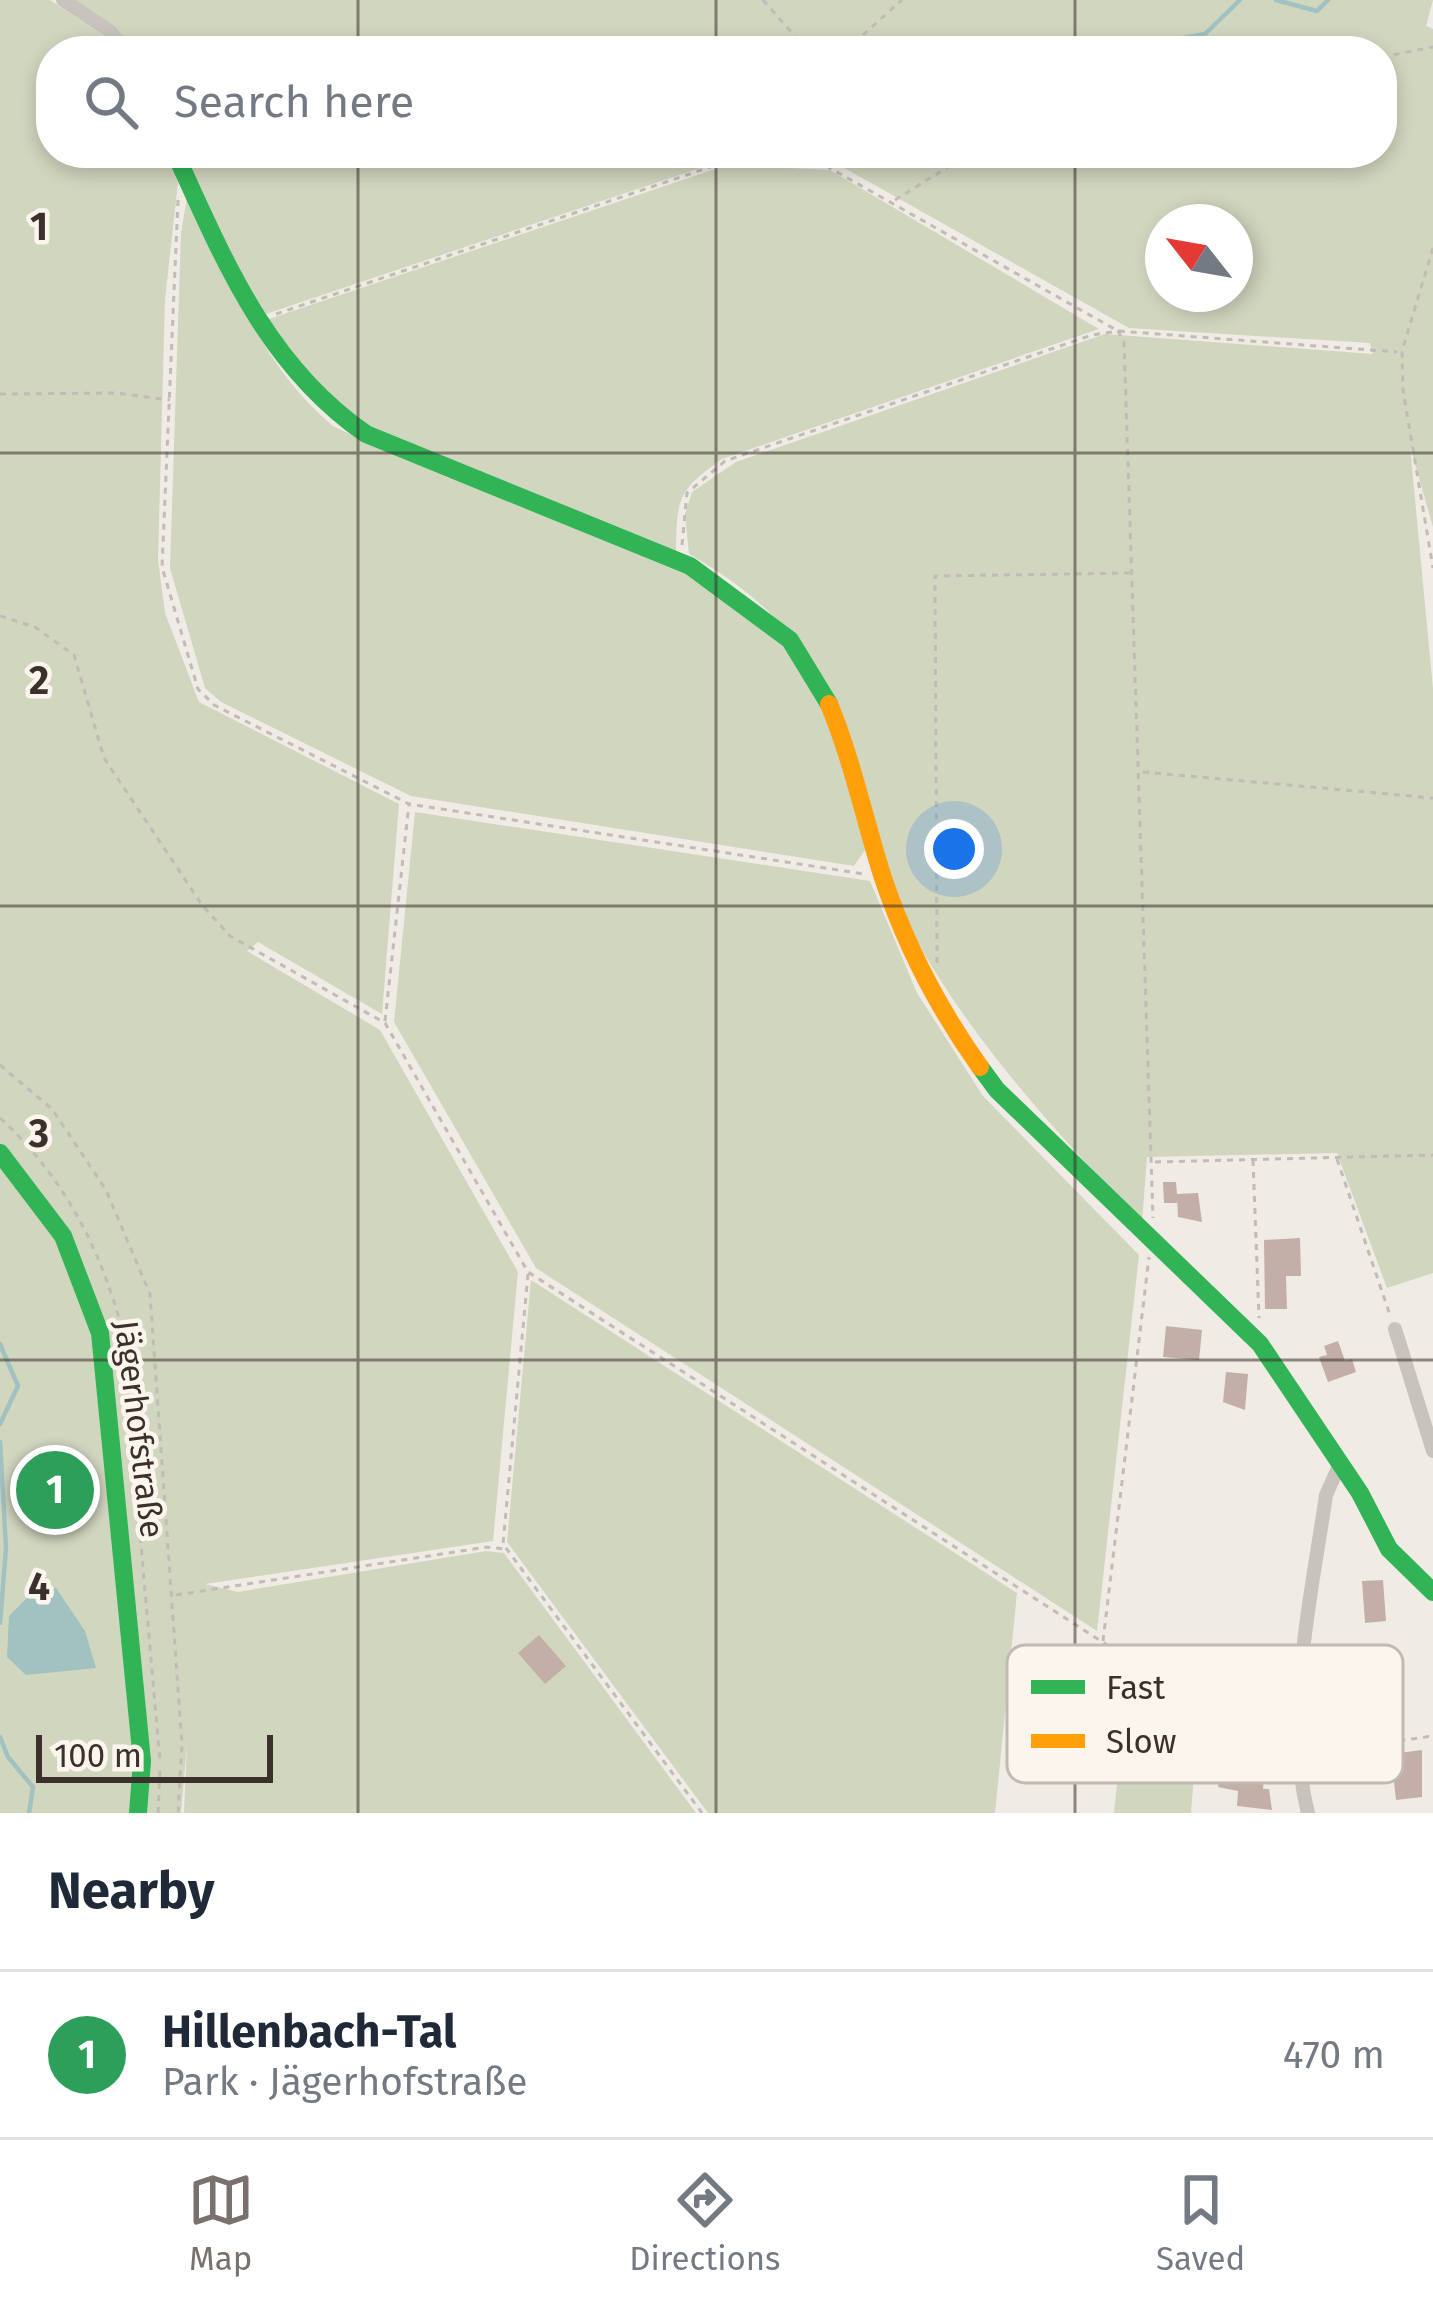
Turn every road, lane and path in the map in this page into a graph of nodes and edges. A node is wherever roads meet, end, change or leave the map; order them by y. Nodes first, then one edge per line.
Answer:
1 (64, 0) edge
2 (763, 0) edge
3 (902, 0) edge
4 (114, 36) edge
5 (795, 36) edge
6 (862, 36) edge
7 (1433, 47) edge
8 (1397, 54) edge
9 (179, 168) edge
10 (182, 168) edge
11 (707, 168) edge
12 (835, 168) edge
13 (946, 168) edge
14 (893, 201) junction
15 (1433, 248) edge
16 (256, 320) junction
17 (1118, 332) junction
18 (1397, 352) dead end
19 (0, 394) edge
20 (172, 400) junction
21 (690, 566) junction
22 (1433, 568) edge
23 (1134, 572) junction
24 (0, 616) edge
25 (1141, 772) junction
26 (1433, 799) edge
27 (409, 804) junction
28 (883, 877) junction
29 (938, 1003) junction
30 (385, 1023) junction
31 (0, 1065) edge
32 (0, 1153) edge
33 (1433, 1155) edge
34 (1337, 1157) junction
35 (1253, 1160) junction
36 (1154, 1162) junction
37 (1153, 1244) junction
38 (528, 1272) junction
39 (1395, 1330) joint
40 (1260, 1344) junction
41 (1433, 1451) edge
42 (1339, 1466) junction
43 (507, 1549) junction
44 (1433, 1592) edge
45 (172, 1595) junction
46 (1103, 1642) junction
47 (1107, 1645) edge
48 (1308, 1645) edge
49 (1433, 1736) edge
50 (1403, 1740) edge
51 (1300, 1783) edge
52 (138, 1813) edge
53 (178, 1813) edge
54 (702, 1813) edge
55 (1308, 1813) edge

1 - 4 street
2 - 5 path
3 - 6 path
7 - 8 path
9 - 20 path
10 - 16 street
11 - 16 path
12 - 14 path
13 - 14 path
14 - 17 path
15 - 22 path
16 - 21 street
17 - 18 path
17 - 21 path
17 - 23 path
19 - 20 path
20 - 27 path
21 - 28 street
23 - 25 path
23 - 29 path
24 - 30 path
25 - 26 path
25 - 36 path
27 - 28 path
27 - 30 path
28 - 29 street
29 - 37 street
30 - 38 path
31 - 45 path
32 - 52 street, Jägerhofstraße
33 - 34 path
34 - 35 path
34 - 39 path
35 - 36 path
35 - 40 path
36 - 37 path
37 - 40 street
37 - 46 path
38 - 43 path
38 - 46 path
39 - 41 street
40 - 42 street
42 - 44 street
42 - 48 street
43 - 45 path
43 - 54 path
45 - 53 path
46 - 47 path
49 - 50 path
51 - 55 street

